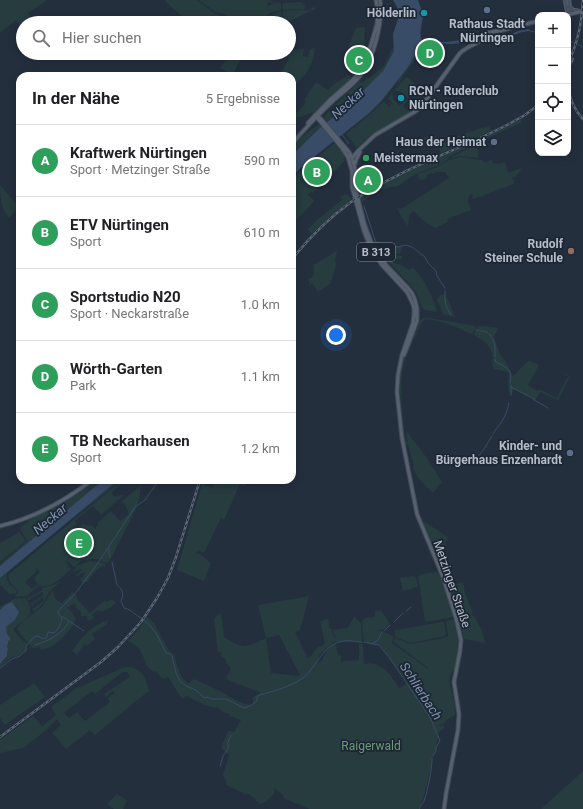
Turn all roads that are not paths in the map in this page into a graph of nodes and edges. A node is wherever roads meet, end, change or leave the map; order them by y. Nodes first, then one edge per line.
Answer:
1 (376, 0) edge
2 (380, 0) edge
3 (567, 1) edge
4 (569, 5) junction
5 (379, 8) junction
6 (583, 10) edge
7 (579, 11) junction
8 (568, 12) edge
9 (568, 12) edge
10 (571, 13) edge
11 (571, 13) edge
12 (535, 22) edge
13 (339, 94) junction
14 (325, 109) junction
15 (316, 116) junction
16 (320, 120) junction
17 (310, 123) junction
18 (301, 133) junction
19 (296, 139) edge
20 (343, 147) junction
21 (347, 150) junction
22 (359, 151) junction
23 (351, 158) junction
24 (355, 166) junction
25 (399, 366) junction
26 (86, 484) edge
27 (0, 526) edge
28 (444, 809) edge

1 - 5 main road
2 - 5 main road
3 - 4 main road
3 - 9 main road
4 - 7 main road
4 - 8 main road
5 - 13 main road
6 - 7 main road
6 - 10 main road
7 - 11 main road
12 - 22 main road
13 - 14 main road
13 - 15 main road
14 - 15 main road
14 - 16 main road
15 - 16 main road
15 - 17 main road
15 - 18 main road
16 - 17 main road
16 - 20 main road
17 - 18 main road
18 - 19 main road
20 - 21 main road
20 - 23 main road
21 - 22 main road
21 - 23 main road, B 313
22 - 23 main road
22 - 24 main road
23 - 24 main road, B 313
23 - 25 main road, Metzinger Straße / B 313
24 - 25 main road, Metzinger Straße / B 313
25 - 28 main road, Metzinger Straße / B 313
26 - 27 main road

